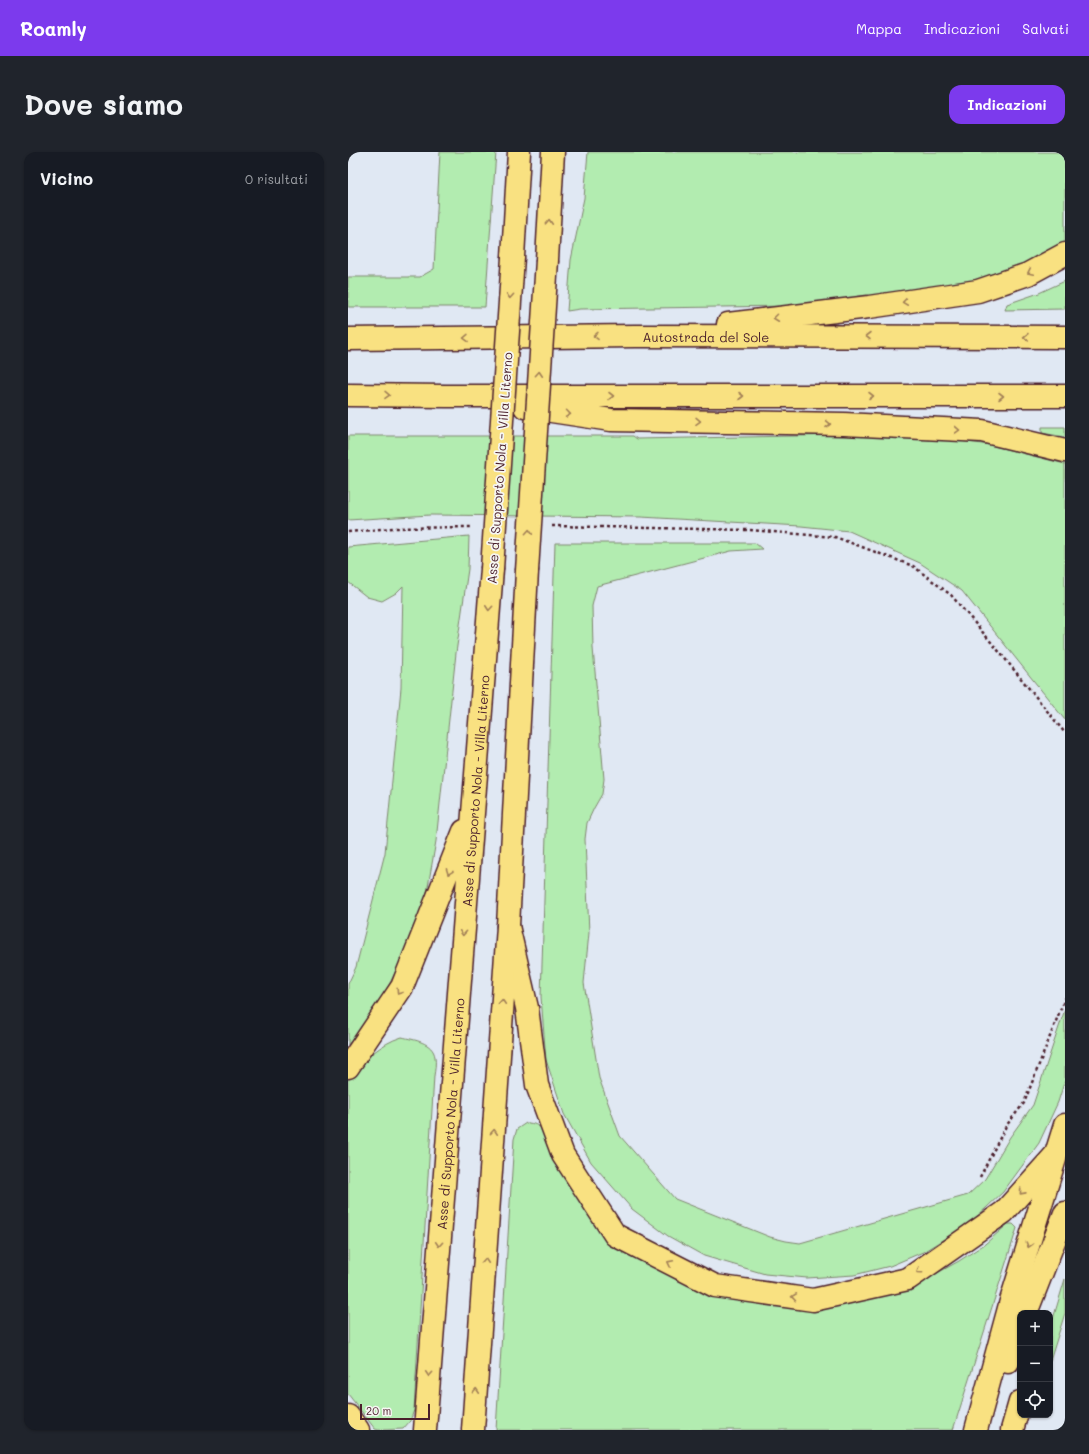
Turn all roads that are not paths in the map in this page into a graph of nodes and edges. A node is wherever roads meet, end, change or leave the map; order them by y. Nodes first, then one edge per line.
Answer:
1 (520, 152) edge
2 (553, 152) edge
3 (1065, 254) edge
4 (635, 336) junction
5 (1065, 337) edge
6 (348, 339) edge
7 (348, 395) edge
8 (446, 396) junction
9 (1065, 396) edge
10 (1065, 451) edge
11 (473, 810) junction
12 (508, 926) junction
13 (348, 1068) edge
14 (1065, 1125) edge
15 (1056, 1154) junction
16 (1065, 1213) edge
17 (1065, 1221) edge
18 (1027, 1310) edge
19 (1043, 1310) edge
20 (1017, 1338) edge
21 (1017, 1412) edge
22 (348, 1416) edge
23 (358, 1430) edge
24 (425, 1430) edge
25 (473, 1430) edge
26 (976, 1430) edge
27 (981, 1430) edge
28 (1012, 1430) edge

1 -> 11 highway, Asse di Supporto Nola - Villa Literno, bridge
12 -> 2 highway, bridge
3 -> 4 highway
5 -> 4 highway, Autostrada del Sole
4 -> 6 highway, Autostrada del Sole
7 -> 8 highway
8 -> 9 highway
8 -> 10 highway
11 -> 13 highway
11 -> 24 highway, Asse di Supporto Nola - Villa Literno
15 -> 12 highway
25 -> 12 highway
14 - 15 highway
15 -> 26 highway
16 - 18 highway
17 - 19 highway
20 - 27 highway
21 - 28 highway
22 - 23 highway

